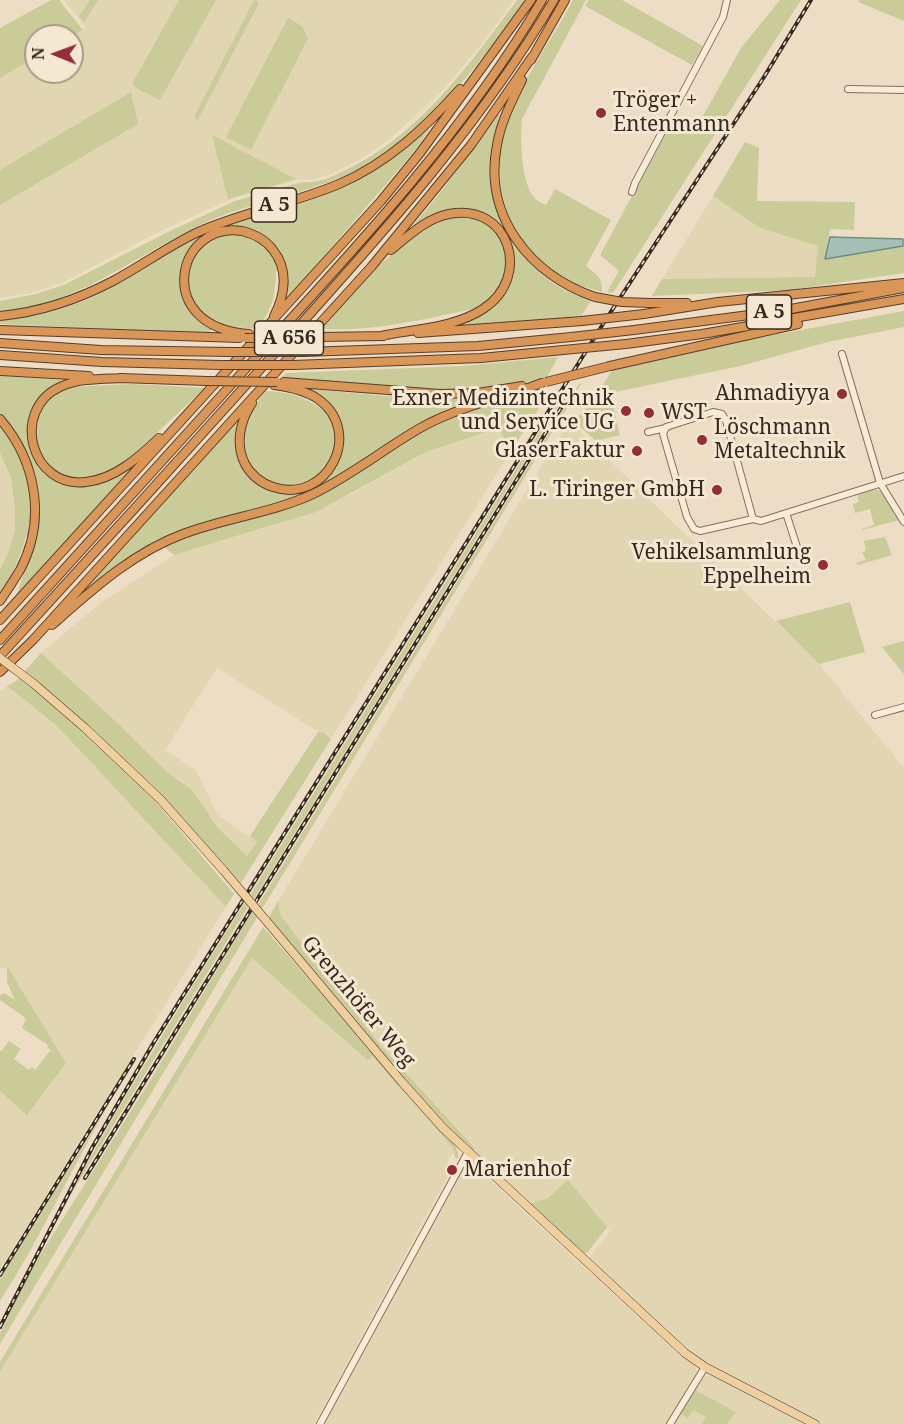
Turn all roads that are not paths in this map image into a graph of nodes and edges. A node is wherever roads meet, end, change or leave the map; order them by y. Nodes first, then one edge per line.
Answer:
1 (531, 0) edge
2 (542, 0) edge
3 (555, 0) edge
4 (565, 0) edge
5 (728, 0) edge
6 (532, 57) junction
7 (483, 64) junction
8 (849, 89) dead end
9 (904, 90) edge
10 (632, 192) dead end
11 (372, 266) junction
12 (904, 283) edge
13 (904, 288) edge
14 (904, 298) edge
15 (718, 302) junction
16 (0, 316) edge
17 (811, 316) junction
18 (268, 326) junction
19 (0, 330) edge
20 (247, 336) junction
21 (381, 336) junction
22 (0, 343) edge
23 (842, 354) dead end
24 (0, 355) edge
25 (0, 371) edge
26 (123, 378) junction
27 (544, 382) junction
28 (276, 383) junction
29 (260, 384) junction
30 (0, 419) edge
31 (183, 419) junction
32 (666, 427) junction
33 (648, 432) dead end
34 (904, 476) edge
35 (880, 483) junction
36 (786, 513) junction
37 (753, 519) junction
38 (904, 522) edge
39 (797, 547) dead end
40 (0, 601) edge
41 (0, 620) edge
42 (0, 640) edge
43 (33, 640) junction
44 (0, 657) edge
45 (0, 672) edge
46 (904, 706) edge
47 (875, 715) dead end
48 (468, 1152) junction
49 (705, 1367) junction
50 (320, 1424) edge
51 (670, 1424) edge
52 (815, 1424) edge

1 - 7 highway
2 - 42 highway, A 656
3 - 44 highway, A 656
4 - 6 highway
5 - 10 street
6 - 11 highway
6 - 15 highway, bridge
7 - 16 highway, A 5
7 - 18 highway
8 - 9 street
11 - 21 highway
11 - 29 highway
12 - 15 highway
13 - 22 highway, A 5, bridge
14 - 17 highway, A 5
15 - 21 highway, bridge
17 - 24 highway, A 5, bridge
17 - 27 highway, A 5, bridge
18 - 20 highway, A 656
18 - 31 highway
19 - 20 highway
20 - 21 highway, bridge
23 - 35 street
25 - 26 highway
26 - 29 highway, bridge
26 - 31 highway
27 - 28 highway, A 5
27 - 43 highway, A 5
28 - 29 highway, A 656, bridge
28 - 29 highway, A 656
29 - 43 highway
30 - 40 highway
31 - 41 highway
32 - 33 street
32 - 37 street
32 - 37 street
34 - 35 street
35 - 36 street
35 - 38 street
36 - 37 street
36 - 39 street
43 - 45 highway, A 5
44 - 48 main road, Grenzhöfer Weg, bridge
46 - 47 street
48 - 49 main road, Grenzhöfer Weg
48 - 50 street
49 - 51 street
49 - 52 main road, Grenzhöfer Weg

